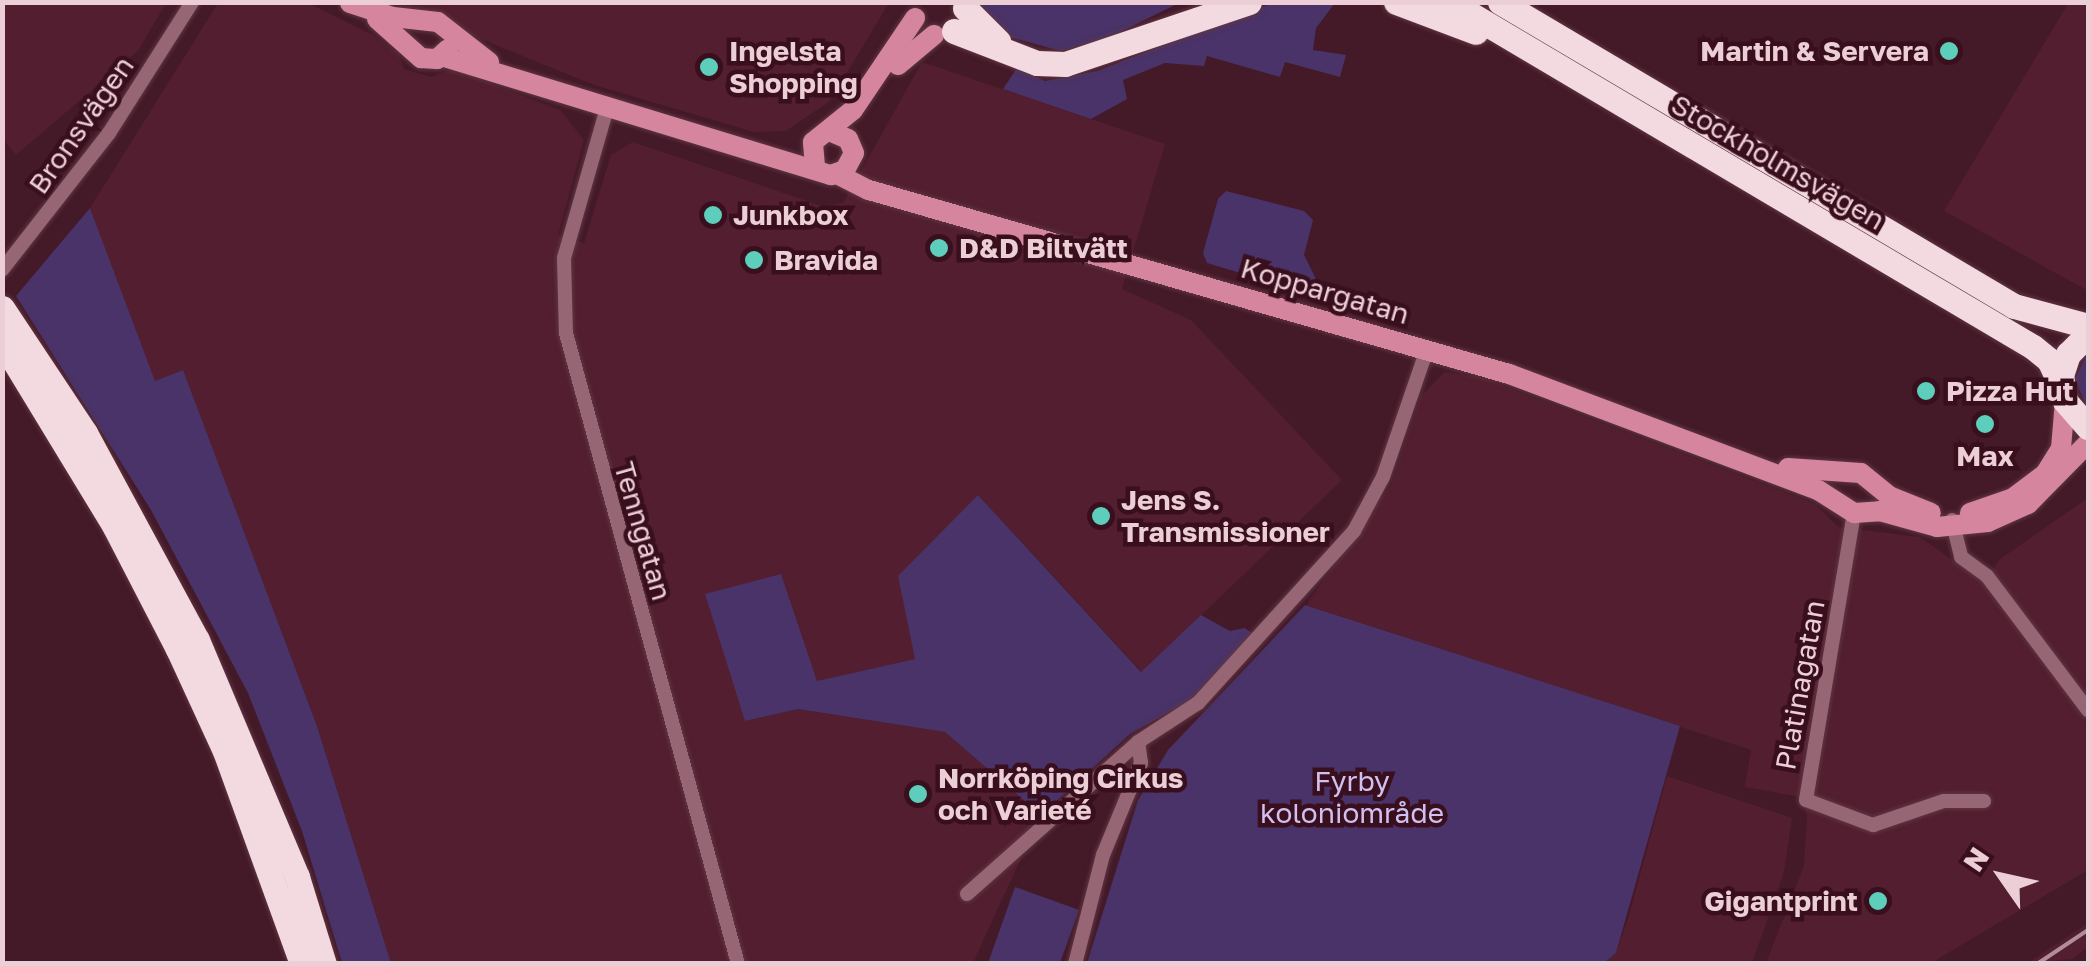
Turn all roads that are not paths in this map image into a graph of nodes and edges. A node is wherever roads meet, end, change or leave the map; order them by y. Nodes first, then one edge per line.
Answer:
1 (192, 2) edge
2 (1190, 2) edge
3 (1249, 2) edge
4 (1396, 2) edge
5 (1450, 2) edge
6 (1500, 2) edge
7 (1513, 2) edge
8 (350, 3) edge
9 (915, 10) edge
10 (954, 19) edge
11 (420, 23) junction
12 (1534, 23) junction
13 (1166, 27) junction
14 (410, 43) junction
15 (446, 46) junction
16 (1554, 64) junction
17 (607, 108) junction
18 (821, 137) junction
19 (853, 151) junction
20 (753, 152) junction
21 (814, 166) junction
22 (837, 174) junction
23 (887, 192) junction
24 (2, 270) edge
25 (2, 308) edge
26 (2088, 326) edge
27 (2088, 334) edge
28 (2, 341) edge
29 (1426, 349) junction
30 (2063, 394) junction
31 (2088, 427) edge
32 (2088, 443) edge
33 (1742, 463) junction
34 (1848, 475) junction
35 (1875, 485) junction
36 (1854, 508) junction
37 (1952, 522) junction
38 (2088, 710) edge
39 (1138, 742) junction
40 (1984, 802) dead end
41 (967, 894) dead end
42 (302, 964) edge
43 (324, 964) edge
44 (738, 964) edge
45 (1075, 964) edge

1 - 24 street, Bronsvägen
2 - 13 highway
3 - 13 highway
4 - 16 highway
5 - 16 highway, Stockholmsvägen
6 - 12 highway, Stockholmsvägen
7 - 12 highway
8 - 11 street
8 - 14 street
9 - 10 street
9 - 18 street
10 - 13 highway
10 - 19 street
11 - 14 street
11 - 15 street
12 - 26 highway, Stockholmsvägen
14 - 15 street
15 - 17 street
16 - 30 highway, Stockholmsvägen
17 - 20 street
17 - 44 street, Tenngatan
18 - 19 street
18 - 20 street
18 - 21 street
19 - 22 street
19 - 23 street
20 - 21 street
21 - 22 street, Koppargatan
22 - 23 street, Koppargatan
23 - 29 street, Koppargatan
25 - 43 highway
27 - 30 highway
28 - 42 highway
29 - 33 street, Koppargatan
29 - 39 street
30 - 31 highway, Stockholmsvägen
30 - 37 street, Koppargatan
32 - 37 street, Koppargatan
33 - 34 street, Koppargatan
33 - 36 street, Koppargatan
34 - 35 street, Koppargatan
34 - 36 street
35 - 36 street
35 - 37 street
36 - 37 street, Koppargatan
36 - 40 street, Platinagatan
37 - 38 street
39 - 41 street
39 - 45 street

